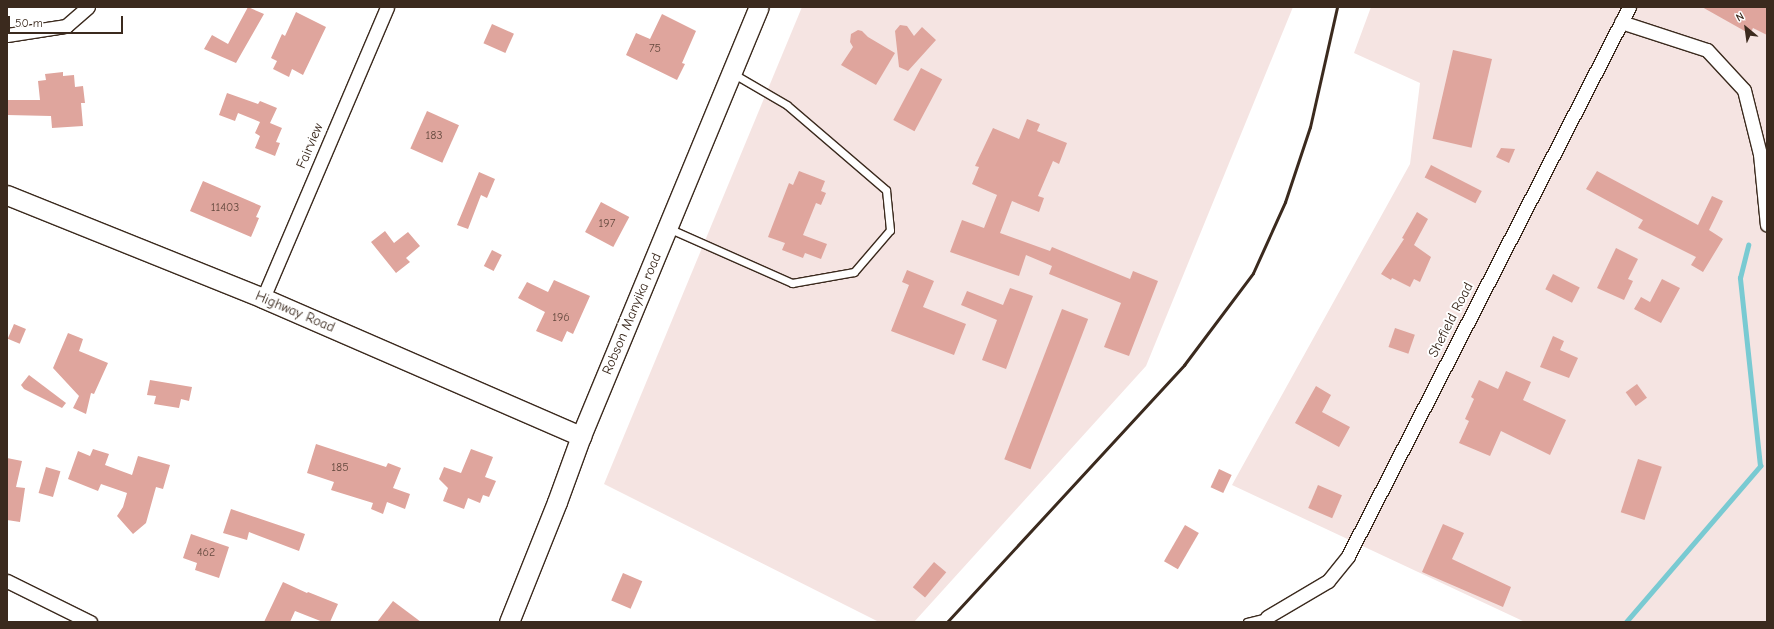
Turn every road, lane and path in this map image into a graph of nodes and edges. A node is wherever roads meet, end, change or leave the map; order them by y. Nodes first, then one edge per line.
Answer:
1 (88, 7) edge
2 (387, 7) edge
3 (759, 7) edge
4 (1629, 7) edge
5 (1621, 22) junction
6 (7, 34) edge
7 (731, 72) junction
8 (7, 195) edge
9 (1767, 224) edge
10 (668, 228) junction
11 (263, 298) junction
12 (580, 436) junction
13 (7, 581) edge
14 (1266, 617) joint
15 (90, 622) edge
16 (509, 622) edge
17 (1247, 622) edge

1 - 6 street
2 - 11 street, Fairview
3 - 7 street, Robson Manyika road
4 - 5 street, Shefield Road
5 - 9 street
5 - 14 street, Shefield Road
7 - 10 street, Robson Manyika road
7 - 10 lane
8 - 11 street, Highway Road
10 - 12 street, Robson Manyika road
11 - 12 street, Highway Road
12 - 16 street, Robson Manyika road
13 - 15 street
14 - 17 lane

